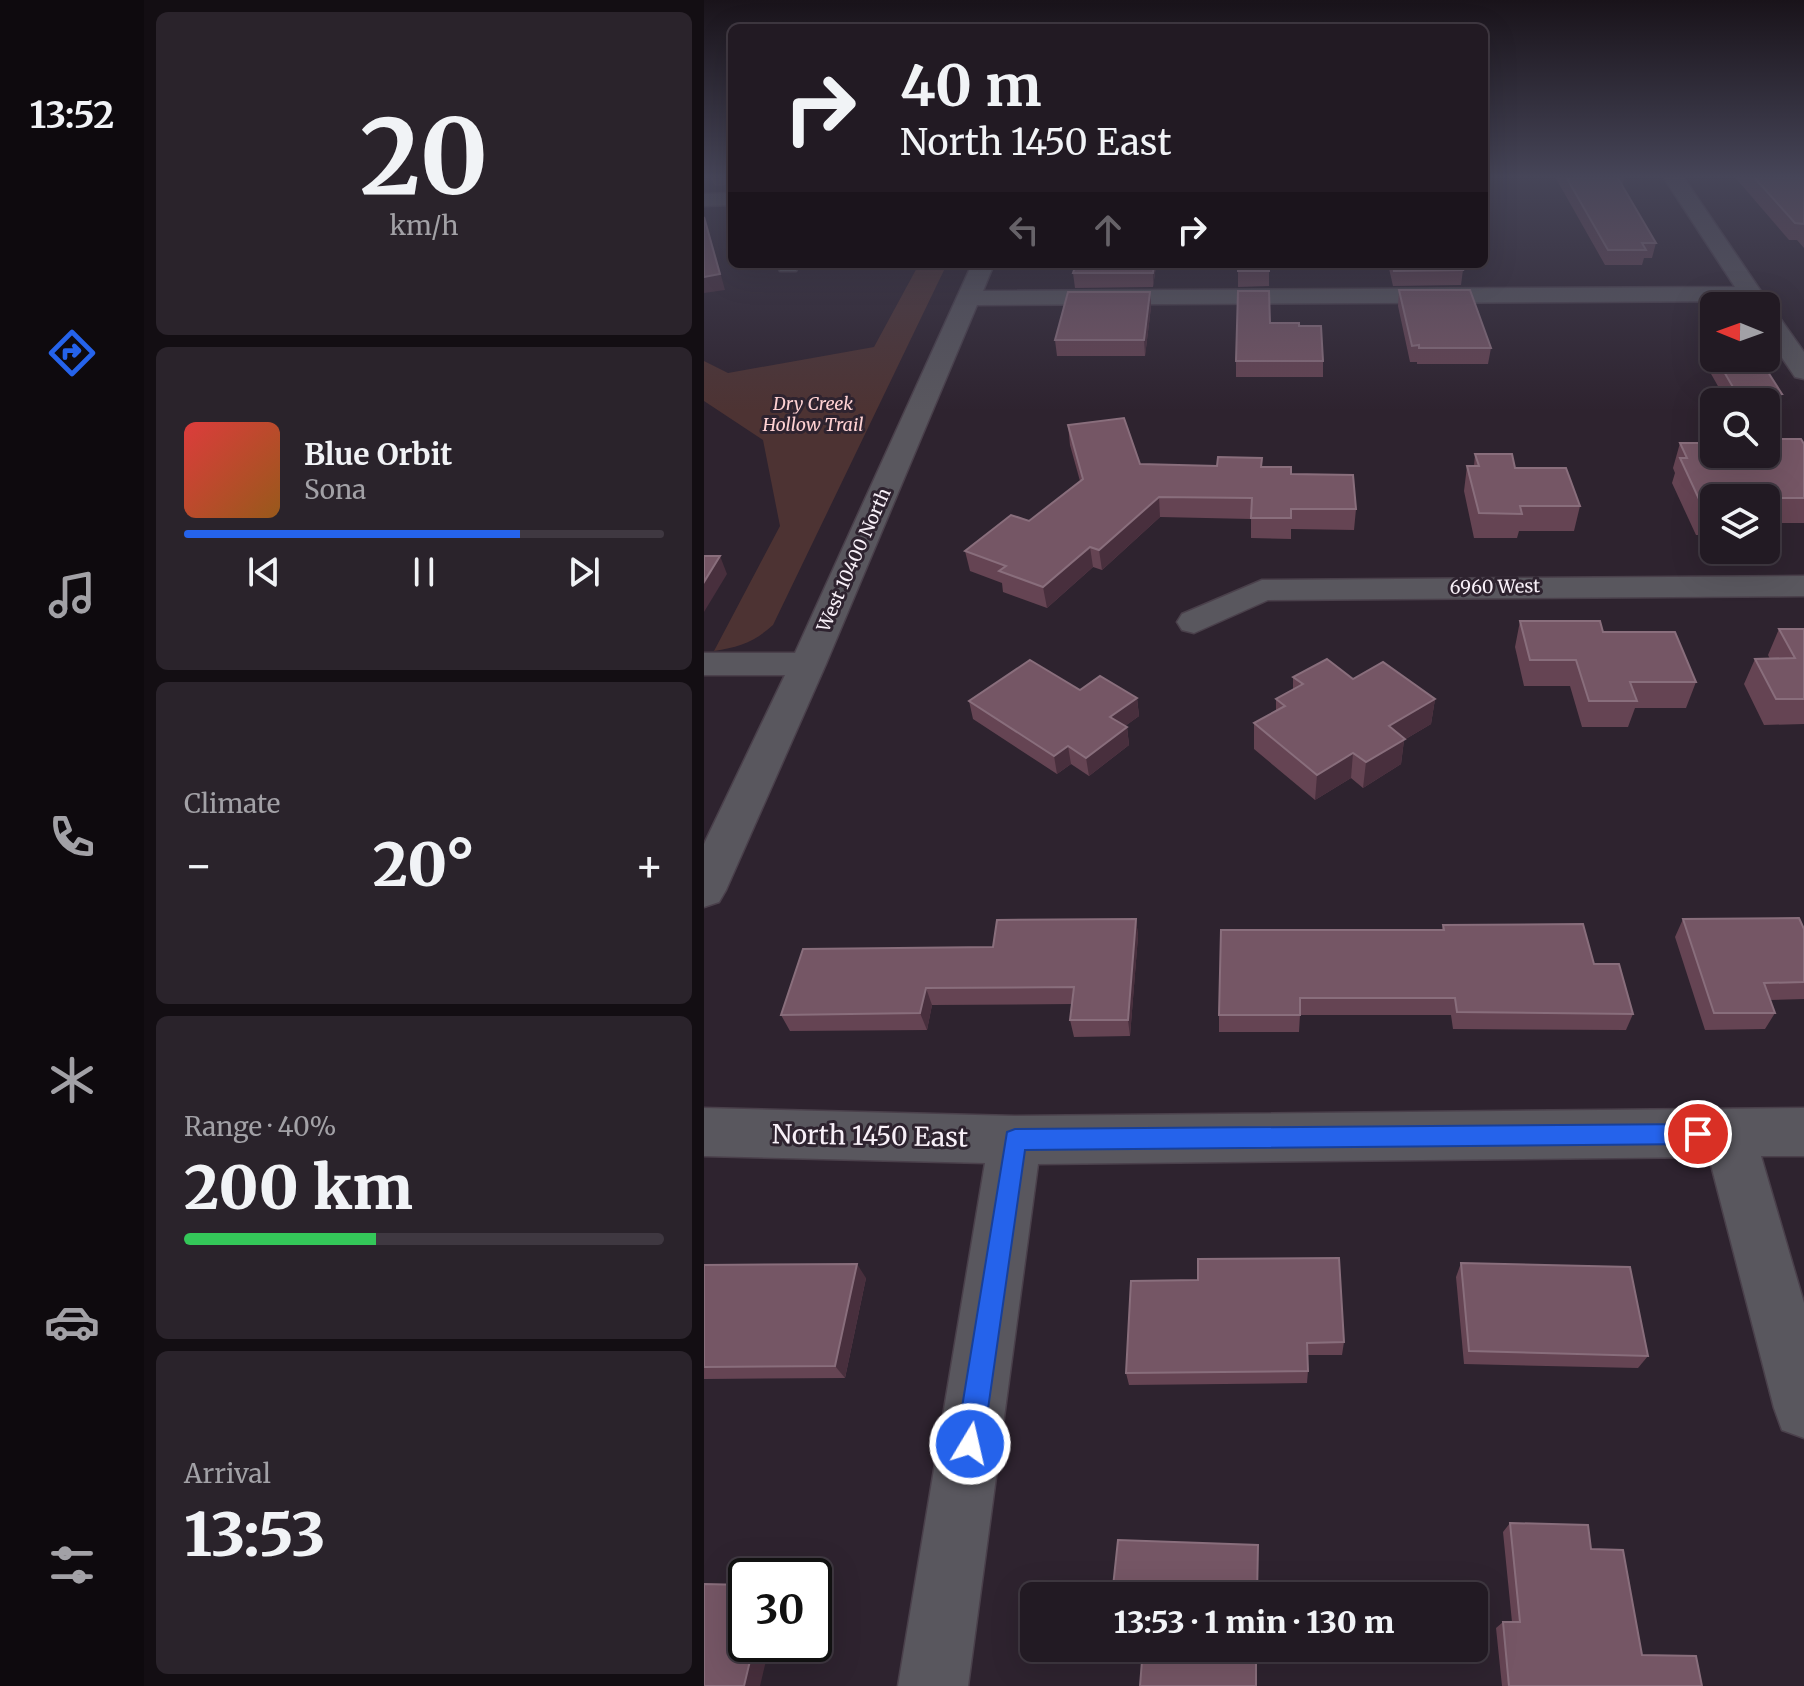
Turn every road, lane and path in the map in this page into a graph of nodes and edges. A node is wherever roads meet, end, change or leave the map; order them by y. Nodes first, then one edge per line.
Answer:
1 (1724, 254) edge
2 (981, 268) edge
3 (1750, 292) edge
4 (968, 298) junction
5 (1700, 300) edge
6 (1780, 336) edge
7 (1804, 371) edge
8 (1804, 586) edge
9 (1194, 622) dead end
10 (704, 664) edge
11 (808, 664) junction
12 (712, 872) edge
13 (704, 1132) edge
14 (1804, 1132) edge
15 (1729, 1134) junction
16 (1015, 1140) junction
17 (1804, 1408) edge
18 (933, 1686) edge

1 - 3 street
2 - 4 street, West 10400 North
4 - 5 street
4 - 11 street, West 10400 North
6 - 7 street
8 - 9 street, 6960 West
10 - 11 street
11 - 12 street, West 10400 North
13 - 16 street, North 1450 East
14 - 15 street, North 1450 East
15 - 16 street, North 1450 East
15 - 17 street
16 - 18 street

